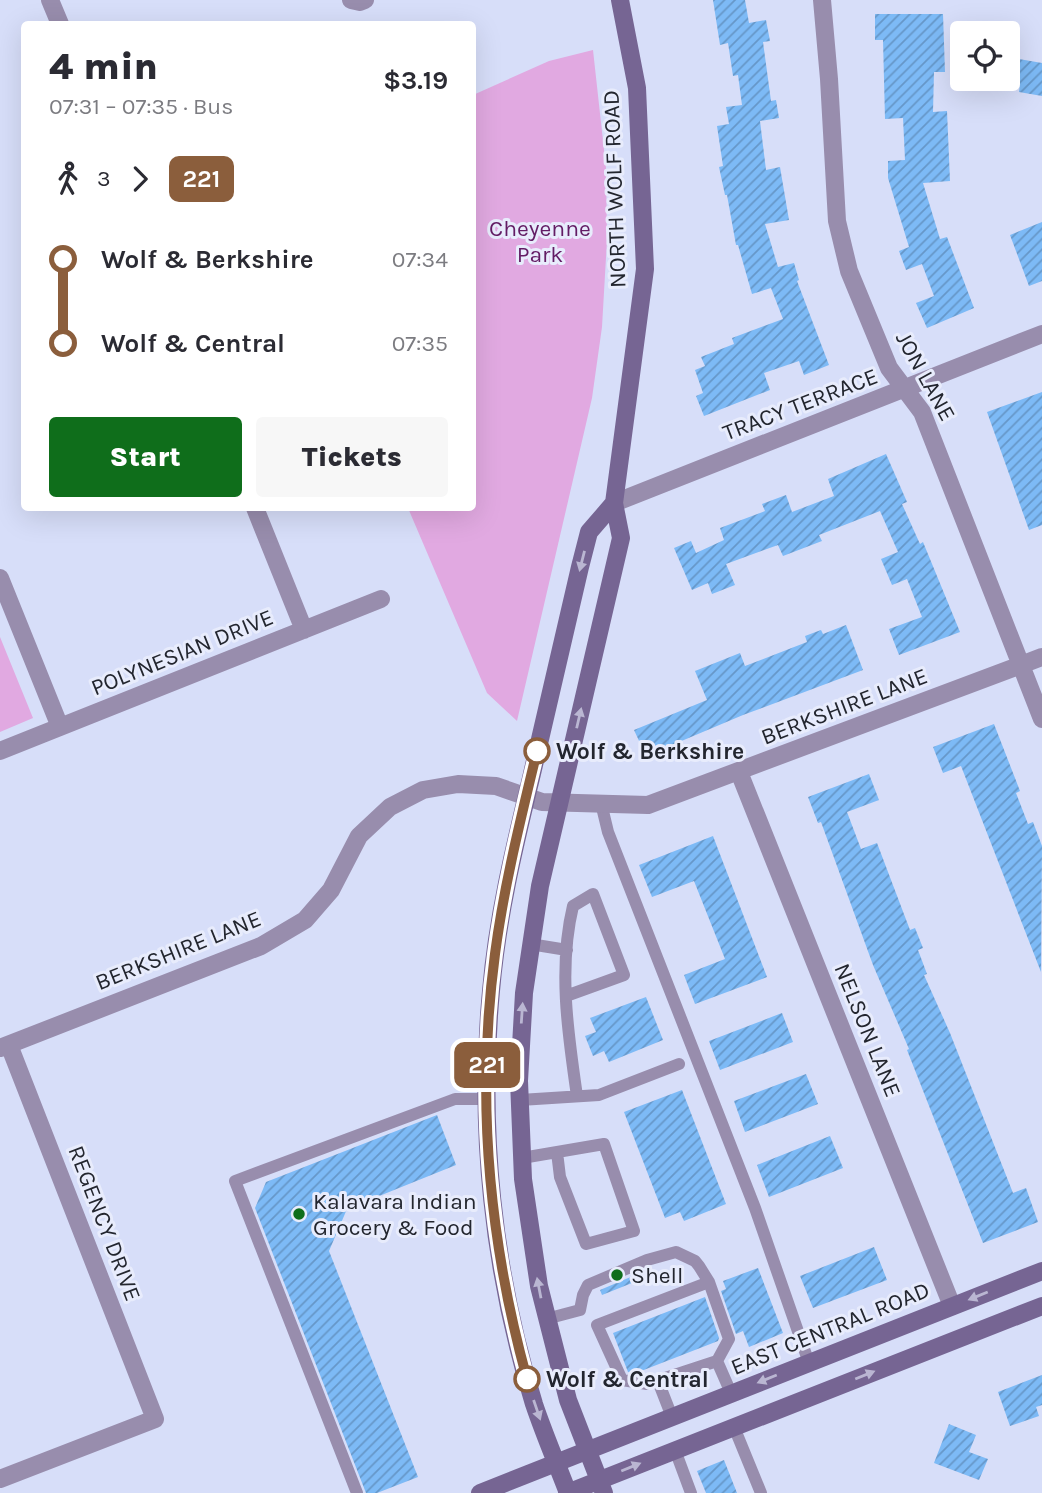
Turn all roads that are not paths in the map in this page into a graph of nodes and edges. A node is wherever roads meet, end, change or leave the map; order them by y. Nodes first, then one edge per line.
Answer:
1 (50, 0) edge
2 (351, 0) edge
3 (365, 0) edge
4 (620, 0) edge
5 (822, 0) edge
6 (59, 21) edge
7 (1042, 334) edge
8 (904, 390) junction
9 (614, 503) junction
10 (256, 511) edge
11 (0, 579) edge
12 (381, 599) dead end
13 (304, 630) junction
14 (1042, 657) edge
15 (1020, 666) junction
16 (1042, 719) edge
17 (60, 727) junction
18 (0, 751) edge
19 (739, 772) junction
20 (526, 796) junction
21 (559, 802) junction
22 (601, 803) junction
23 (530, 944) junction
24 (567, 950) junction
25 (566, 996) junction
26 (4, 1046) edge
27 (679, 1064) dead end
28 (578, 1096) junction
29 (486, 1100) junction
30 (520, 1100) junction
31 (557, 1152) junction
32 (522, 1158) junction
33 (1042, 1271) edge
34 (709, 1282) junction
35 (952, 1306) junction
36 (1042, 1306) edge
37 (580, 1310) junction
38 (546, 1319) junction
39 (597, 1325) junction
40 (717, 1361) junction
41 (809, 1363) junction
42 (658, 1381) junction
43 (731, 1394) junction
44 (672, 1417) junction
45 (734, 1427) junction
46 (587, 1450) junction
47 (675, 1450) junction
48 (556, 1463) junction
49 (0, 1479) edge
50 (601, 1487) edge
51 (357, 1493) edge
52 (480, 1493) edge
53 (568, 1493) edge
54 (691, 1493) edge
55 (761, 1493) edge

1 - 6 street
2 - 3 street
4 - 9 main road, NORTH WOLF ROAD
5 - 8 street, JON LANE
7 - 8 street, TRACY TERRACE
8 - 9 street, TRACY TERRACE
8 - 15 street, JON LANE
9 -> 20 main road
21 -> 9 main road, NORTH WOLF ROAD
10 - 13 street
11 - 17 street
12 - 13 street, POLYNESIAN DRIVE
13 - 17 street, POLYNESIAN DRIVE
14 - 15 street, BERKSHIRE LANE
15 - 16 street, JON LANE
15 - 19 street, BERKSHIRE LANE
17 - 18 street, POLYNESIAN DRIVE
19 - 22 street, BERKSHIRE LANE
19 - 35 street, NELSON LANE
20 - 21 street, BERKSHIRE LANE
20 - 26 street, BERKSHIRE LANE
20 - 29 main road
21 - 22 street, BERKSHIRE LANE
21 - 23 main road, NORTH WOLF ROAD
22 - 41 lane
23 - 24 lane
30 -> 23 main road, NORTH WOLF ROAD
24 - 25 lane
24 - 25 lane
25 - 28 lane
26 - 49 street, REGENCY DRIVE
27 - 28 lane
28 - 30 lane
29 -> 48 main road
29 - 51 lane
30 - 32 main road, NORTH WOLF ROAD
31 - 31 lane
31 - 32 lane
38 -> 32 main road, NORTH WOLF ROAD
33 -> 35 main road, EAST CENTRAL ROAD
34 - 37 lane
34 - 39 lane
34 - 40 lane
35 - 41 main road, EAST CENTRAL ROAD
45 -> 36 main road
37 - 38 lane
37 - 39 lane
38 - 46 main road, NORTH WOLF ROAD
39 - 42 lane
40 - 42 lane
40 - 43 lane
41 -> 43 main road, EAST CENTRAL ROAD
42 - 44 lane
43 - 44 main road, EAST CENTRAL ROAD
44 - 46 main road, EAST CENTRAL ROAD
45 - 47 main road
45 - 55 lane
46 - 48 main road, EAST CENTRAL ROAD
46 - 50 main road, NORTH WOLF ROAD
50 -> 47 main road
47 - 54 lane
48 - 52 main road, EAST CENTRAL ROAD
48 - 53 main road
50 - 53 main road

